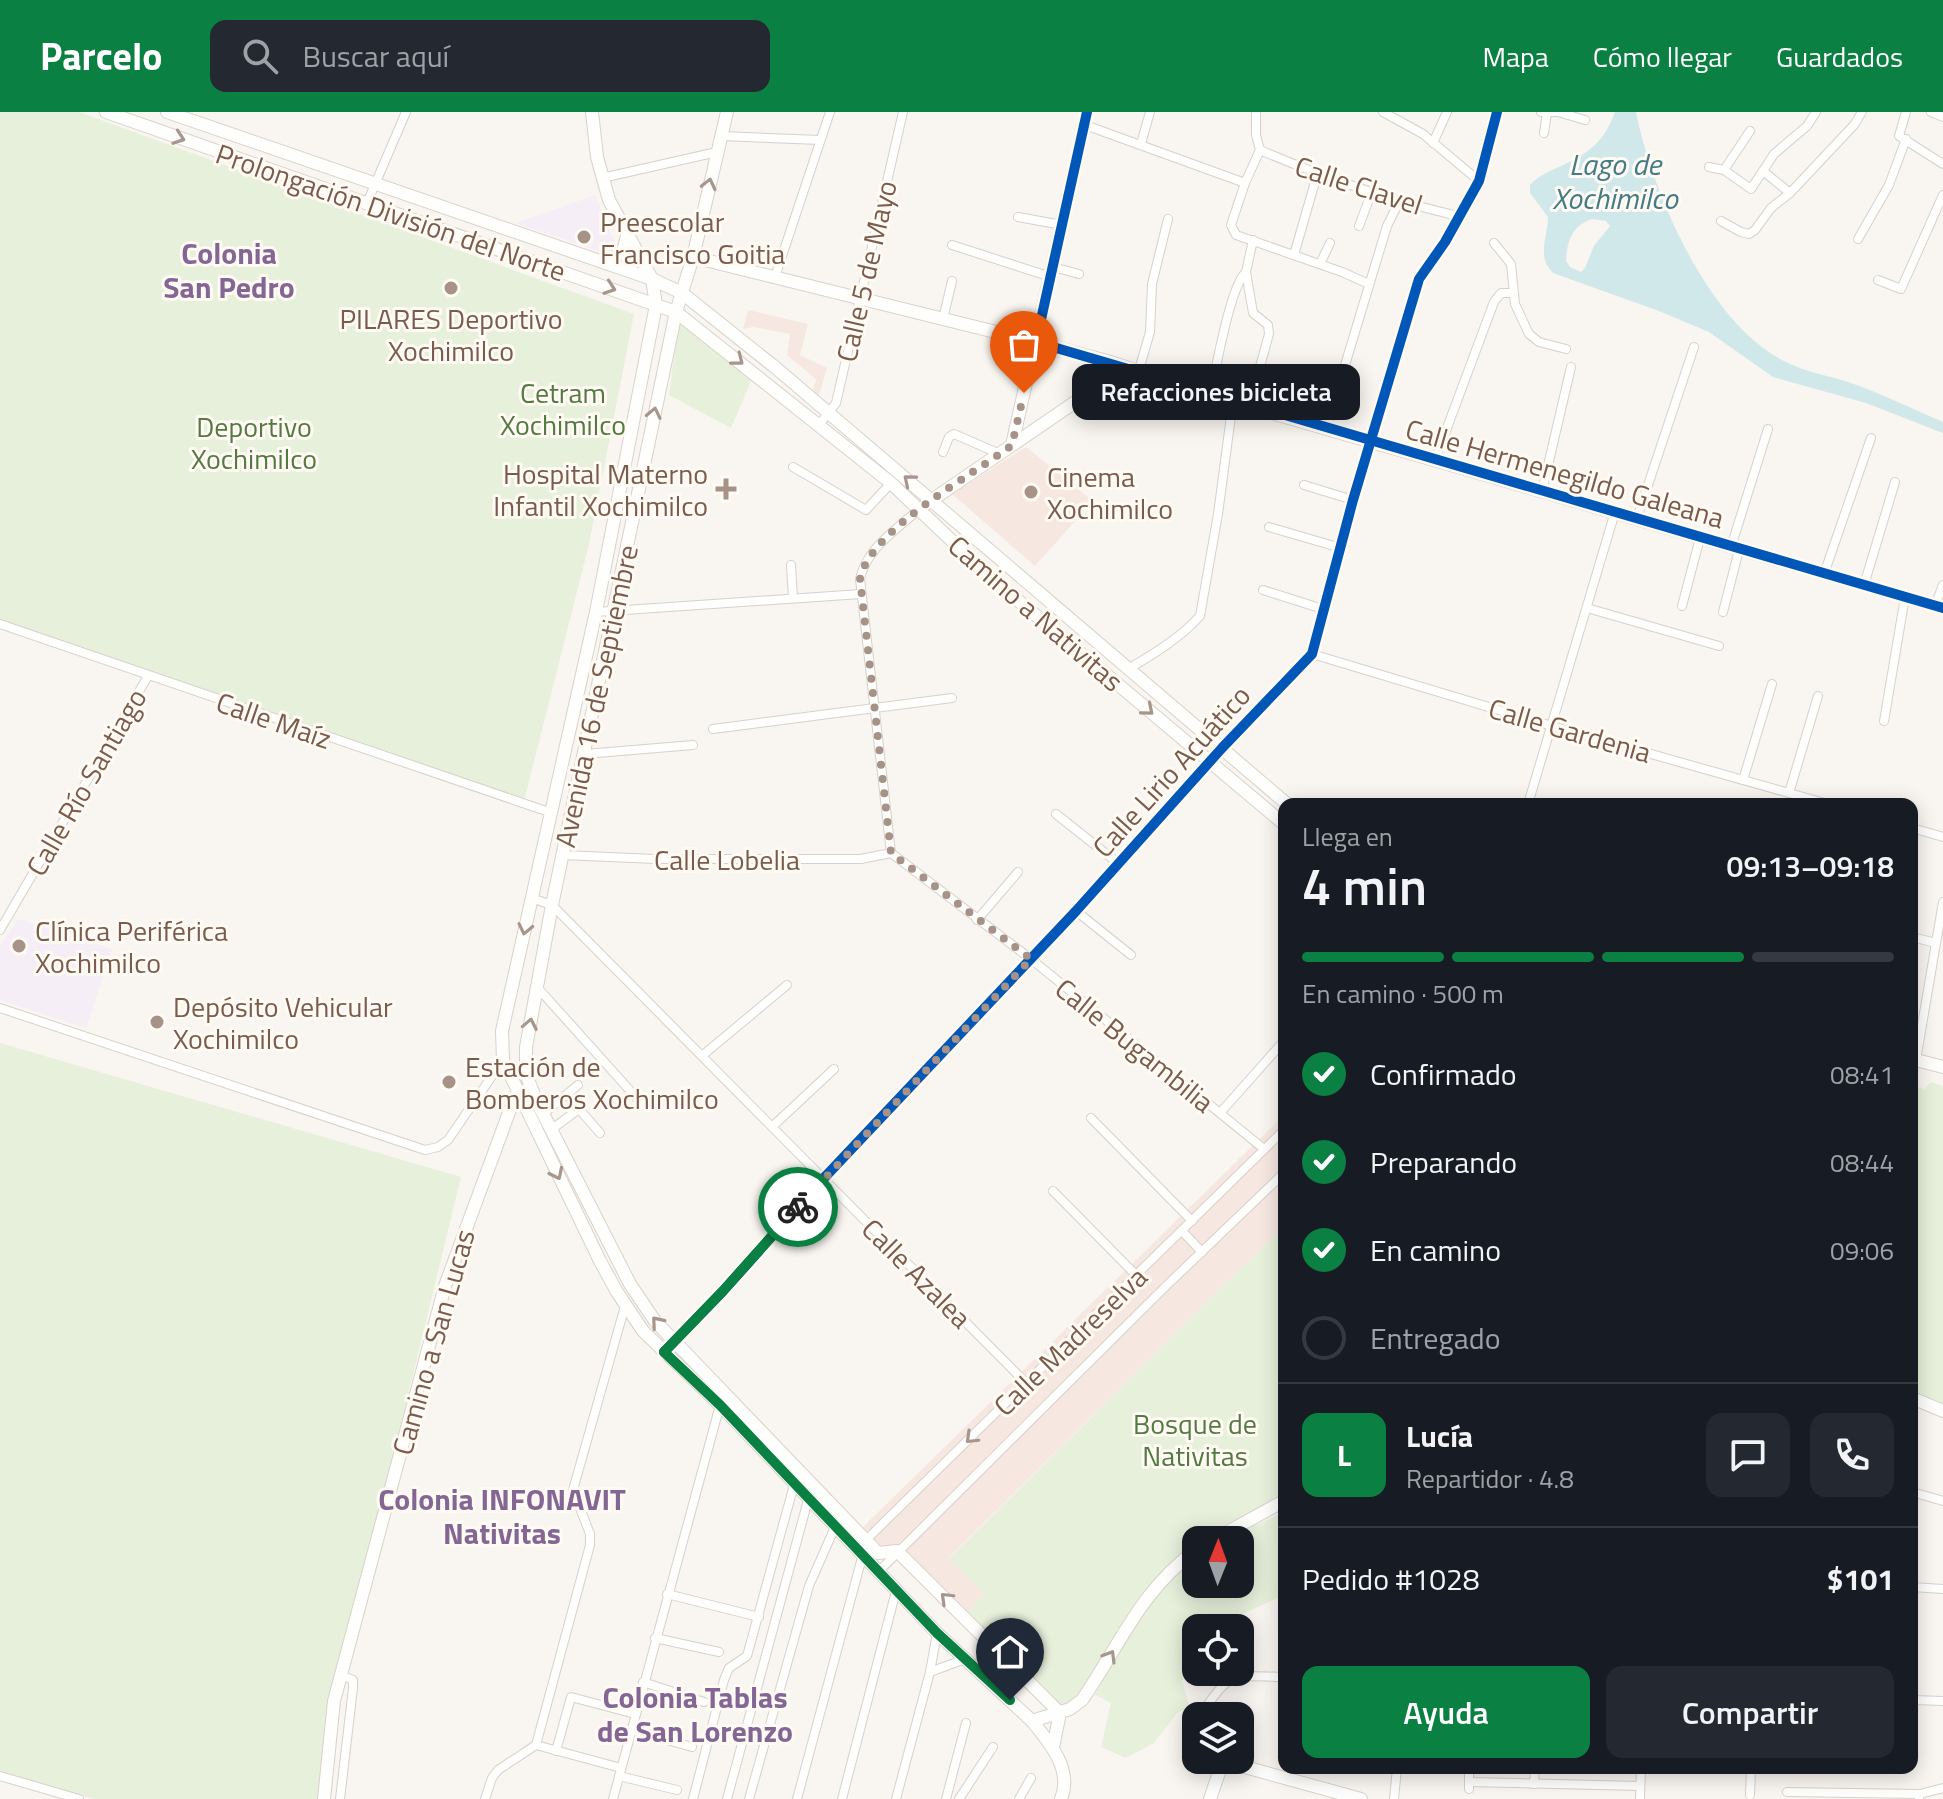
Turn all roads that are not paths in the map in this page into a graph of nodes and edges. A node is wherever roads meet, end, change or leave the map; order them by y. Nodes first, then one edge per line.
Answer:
1 (106, 112) edge
2 (167, 112) edge
3 (406, 112) edge
4 (592, 112) edge
5 (727, 112) edge
6 (830, 112) edge
7 (903, 112) edge
8 (1150, 112) edge
9 (1256, 112) edge
10 (1447, 112) edge
11 (1497, 112) edge
12 (1558, 112) edge
13 (1816, 112) edge
14 (1862, 112) edge
15 (1906, 112) edge
16 (1931, 112) edge
17 (1388, 113) edge
18 (1544, 113) edge
19 (186, 115) edge
20 (1943, 117) edge
21 (1086, 119) edge
22 (1585, 120) dead end
23 (1750, 131) dead end
24 (1544, 133) dead end
25 (721, 136) junction
26 (1906, 139) junction
27 (820, 140) junction
28 (1433, 143) junction
29 (1141, 144) junction
30 (1260, 150) junction
31 (717, 152) junction
32 (1943, 164) edge
33 (321, 165) junction
34 (1709, 167) dead end
35 (1724, 170) junction
36 (1763, 171) junction
37 (1317, 175) junction
38 (602, 178) junction
39 (1479, 181) junction
40 (374, 183) junction
41 (1245, 183) junction
42 (314, 185) junction
43 (1790, 193) junction
44 (1371, 194) junction
45 (1943, 195) edge
46 (1399, 202) junction
47 (367, 203) junction
48 (1458, 216) junction
49 (1018, 217) dead end
50 (1168, 219) dead end
51 (1721, 221) dead end
52 (1062, 225) junction
53 (1359, 226) dead end
54 (627, 236) junction
55 (1858, 239) dead end
56 (1253, 240) junction
57 (1330, 243) dead end
58 (1494, 243) dead end
59 (952, 245) dead end
60 (1294, 255) junction
61 (693, 257) junction
62 (609, 264) junction
63 (1320, 264) junction
64 (1052, 272) junction
65 (1246, 272) junction
66 (1079, 274) dead end
67 (775, 277) junction
68 (652, 279) junction
69 (1878, 280) dead end
70 (952, 281) dead end
71 (1369, 284) junction
72 (682, 293) junction
73 (1512, 293) junction
74 (860, 297) junction
75 (656, 305) junction
76 (676, 312) junction
77 (943, 319) junction
78 (1036, 342) junction
79 (1694, 347) dead end
80 (1566, 349) dead end
81 (1571, 367) dead end
82 (776, 368) junction
83 (1125, 368) junction
84 (1138, 373) junction
85 (1307, 374) dead end
86 (766, 382) junction
87 (1338, 393) junction
88 (1210, 395) junction
89 (1233, 401) junction
90 (1249, 406) junction
91 (830, 413) junction
92 (819, 425) junction
93 (1326, 428) junction
94 (1768, 429) dead end
95 (631, 438) junction
96 (1871, 438) dead end
97 (1371, 441) junction
98 (648, 443) junction
99 (1012, 445) junction
100 (943, 452) dead end
101 (1000, 454) junction
102 (1435, 460) junction
103 (793, 467) dead end
104 (1895, 482) dead end
105 (891, 483) junction
106 (1304, 485) dead end
107 (1542, 491) junction
108 (932, 500) junction
109 (1353, 500) junction
110 (618, 503) junction
111 (634, 507) junction
112 (918, 510) junction
113 (1615, 512) junction
114 (1637, 518) junction
115 (1269, 527) dead end
116 (1700, 538) junction
117 (1341, 548) junction
118 (1735, 548) junction
119 (791, 565) dead end
120 (1824, 574) junction
121 (1864, 585) junction
122 (1943, 585) edge
123 (1263, 590) dead end
124 (861, 594) junction
125 (1905, 597) junction
126 (793, 598) junction
127 (1682, 606) dead end
128 (1939, 607) edge
129 (1587, 608) junction
130 (1326, 610) junction
131 (615, 611) junction
132 (596, 612) junction
133 (1723, 612) dead end
134 (0, 624) edge
135 (1719, 646) dead end
136 (1312, 654) junction
137 (1130, 668) junction
138 (148, 676) junction
139 (1772, 684) dead end
140 (1818, 696) dead end
141 (952, 698) dead end
142 (873, 707) junction
143 (1884, 721) dead end
144 (1552, 726) junction
145 (713, 729) dead end
146 (693, 745) dead end
147 (1222, 748) junction
148 (585, 754) junction
149 (1210, 762) junction
150 (1743, 780) junction
151 (1789, 793) junction
152 (1280, 798) edge
153 (1530, 798) edge
154 (1807, 798) edge
155 (549, 812) junction
156 (1056, 814) dead end
157 (1278, 819) edge
158 (1918, 830) edge
159 (1943, 837) edge
160 (891, 853) junction
161 (563, 855) junction
162 (1119, 864) junction
163 (1018, 872) dead end
164 (531, 898) junction
165 (1943, 902) edge
166 (552, 905) junction
167 (1076, 911) junction
168 (977, 920) junction
169 (0, 930) edge
170 (1918, 938) edge
171 (1936, 943) junction
172 (1131, 955) dead end
173 (1031, 959) junction
174 (787, 985) dead end
175 (537, 987) junction
176 (0, 1008) edge
177 (1918, 1037) edge
178 (1278, 1048) edge
179 (703, 1055) junction
180 (503, 1060) junction
181 (1918, 1064) edge
182 (1943, 1067) edge
183 (834, 1069) dead end
184 (578, 1085) dead end
185 (527, 1096) junction
186 (643, 1105) dead end
187 (1220, 1113) junction
188 (543, 1114) junction
189 (1091, 1118) dead end
190 (773, 1126) junction
191 (552, 1129) junction
192 (600, 1133) dead end
193 (1278, 1136) edge
194 (1264, 1149) junction
195 (824, 1178) junction
196 (1278, 1179) edge
197 (1053, 1191) dead end
198 (1192, 1221) junction
199 (1182, 1231) junction
200 (1202, 1252) junction
201 (1137, 1276) junction
202 (625, 1306) junction
203 (674, 1342) junction
204 (664, 1352) junction
205 (1027, 1384) junction
206 (1918, 1401) edge
207 (720, 1405) junction
208 (1943, 1411) edge
209 (794, 1485) junction
210 (1918, 1494) edge
211 (808, 1500) junction
212 (1943, 1501) edge
213 (1278, 1504) edge
214 (1238, 1526) edge
215 (835, 1527) junction
216 (867, 1539) junction
217 (897, 1551) junction
218 (863, 1555) junction
219 (1182, 1561) edge
220 (877, 1573) junction
221 (1918, 1587) edge
222 (1943, 1589) edge
223 (896, 1591) junction
224 (667, 1594) junction
225 (759, 1617) junction
226 (937, 1633) junction
227 (655, 1638) junction
228 (719, 1652) dead end
229 (965, 1659) junction
230 (930, 1672) junction
231 (341, 1675) junction
232 (1278, 1677) edge
233 (643, 1682) junction
234 (1918, 1700) edge
235 (1943, 1701) edge
236 (704, 1702) dead end
237 (1209, 1702) edge
238 (1060, 1713) junction
239 (635, 1714) junction
240 (1032, 1721) junction
241 (966, 1723) dead end
242 (631, 1730) junction
243 (536, 1745) junction
244 (692, 1747) dead end
245 (993, 1747) dead end
246 (1053, 1747) junction
247 (556, 1751) junction
248 (1254, 1769) edge
249 (620, 1772) junction
250 (1218, 1774) edge
251 (1396, 1774) edge
252 (1469, 1774) edge
253 (1535, 1774) edge
254 (1641, 1774) edge
255 (1751, 1774) edge
256 (0, 1776) edge
257 (1031, 1778) dead end
258 (1534, 1784) junction
259 (1640, 1786) junction
260 (1943, 1788) edge
261 (677, 1790) dead end
262 (1787, 1792) dead end
263 (1750, 1795) dead end
264 (1920, 1797) edge
265 (79, 1799) edge
266 (324, 1799) edge
267 (340, 1799) edge
268 (485, 1799) edge
269 (613, 1799) edge
270 (693, 1799) edge
271 (727, 1799) edge
272 (749, 1799) edge
273 (797, 1799) edge
274 (842, 1799) edge
275 (896, 1799) edge
276 (946, 1799) edge
277 (959, 1799) edge
278 (1019, 1799) edge
279 (1061, 1799) edge
280 (1210, 1799) edge
281 (1361, 1799) edge
282 (1394, 1799) edge
283 (1640, 1799) edge

1 -> 42 main road, Prolongación División del Norte
2 - 19 main road, Prolongación División del Norte
3 - 40 street
4 - 38 main road
5 - 25 main road
6 - 27 street
7 - 74 street, Calle 5 de Mayo
8 - 29 street
9 - 30 street
10 - 28 street
11 - 39 street, Calle Lirio Acuático
12 - 18 street
12 - 22 street
13 - 36 street
14 - 43 street
15 - 26 street
16 - 20 street
17 - 28 street
18 - 24 street
19 - 33 main road, Prolongación División del Norte
21 - 29 street
21 - 52 main road
23 - 35 street
25 - 27 street
25 - 31 main road
26 - 32 street
26 - 55 street
27 - 67 street
28 - 39 street
29 - 41 street
30 - 37 street, Calle Clavel
30 - 41 street
31 - 38 street
61 -> 31 main road
33 - 40 main road, Prolongación División del Norte
33 - 42 main road
34 - 35 street
35 - 36 street
36 - 43 street
37 - 44 street, Calle Clavel
37 - 60 street
38 - 54 main road
39 - 48 street, Calle Lirio Acuático
40 - 47 street
40 - 62 main road, Prolongación División del Norte
41 - 56 street
42 - 47 main road, Prolongación División del Norte
43 - 51 street
44 - 46 street, Calle Clavel
44 - 53 street
45 - 69 street
46 - 48 street, Calle Clavel
46 - 71 street
47 -> 75 main road, Prolongación División del Norte
48 - 97 street, Calle Lirio Acuático
49 - 52 street
50 - 84 street
52 - 64 main road
54 - 62 main road
54 - 68 main road
56 - 60 street
56 - 65 street
57 - 63 street
58 - 73 street
59 - 64 street
60 - 63 street
61 - 67 main road, Calle Hermenegildo Galeana
61 - 72 main road
62 - 68 main road, Prolongación División del Norte
63 - 71 street
64 - 66 street
64 - 78 main road
65 - 88 street
65 - 90 street
67 - 74 main road, Calle Hermenegildo Galeana
68 - 72 main road, Prolongación División del Norte
68 - 75 main road, Avenida 16 de Septiembre
70 - 77 street
71 - 87 street
72 - 76 main road, Avenida 16 de Septiembre
72 - 82 main road, Camino a Nativitas
73 - 80 street
73 - 102 street
74 - 77 main road, Calle Hermenegildo Galeana
74 - 91 street, Calle 5 de Mayo
75 - 76 main road, Prolongación División del Norte
75 - 95 main road, Avenida 16 de Septiembre
76 -> 86 main road, Camino a Nativitas
98 -> 76 main road, Avenida 16 de Septiembre
77 - 78 main road, Calle Hermenegildo Galeana
78 - 83 main road, Calle Hermenegildo Galeana
78 - 99 main road
79 - 114 street
81 - 107 street
82 - 86 main road
82 - 91 main road, Camino a Nativitas
83 - 84 main road, Calle Hermenegildo Galeana
83 - 99 main road
84 - 88 main road, Calle Hermenegildo Galeana
85 - 87 street
86 - 92 main road, Camino a Nativitas
87 - 93 street
88 - 89 main road, Calle Hermenegildo Galeana
89 - 90 main road, Calle Hermenegildo Galeana
89 - 137 street
90 - 93 main road, Calle Hermenegildo Galeana
91 - 92 street, Calle 5 de Mayo
108 -> 91 main road, Camino a Nativitas
92 - 105 main road, Camino a Nativitas
93 - 97 main road, Calle Hermenegildo Galeana
94 - 118 street
95 - 98 main road
95 - 110 main road, Avenida 16 de Septiembre
96 - 120 street
97 - 102 main road, Calle Hermenegildo Galeana
97 - 109 street, Calle Lirio Acuático
98 - 111 main road, Avenida 16 de Septiembre
99 - 101 main road
100 - 101 street
101 - 108 main road
102 - 107 main road, Calle Hermenegildo Galeana
103 - 105 street
104 - 121 street
105 - 112 main road, Camino a Nativitas
106 - 109 street
107 - 113 main road, Calle Hermenegildo Galeana
108 - 112 main road
108 - 137 main road, Camino a Nativitas
109 - 117 street, Calle Lirio Acuático
110 - 111 main road
110 - 132 main road, Avenida 16 de Septiembre
111 - 131 main road, Avenida 16 de Septiembre
112 - 124 street
112 -> 149 main road, Camino a Nativitas
113 - 114 main road, Calle Hermenegildo Galeana
113 - 129 street
114 - 116 main road, Calle Hermenegildo Galeana
115 - 117 street
116 - 118 main road, Calle Hermenegildo Galeana
116 - 127 street
117 - 130 street, Calle Lirio Acuático
118 - 120 main road, Calle Hermenegildo Galeana
118 - 133 street
119 - 126 street
120 - 121 main road, Calle Hermenegildo Galeana
121 - 125 main road, Calle Hermenegildo Galeana
122 - 128 street
123 - 130 street
124 - 126 street
124 - 142 street
125 - 128 main road, Calle Hermenegildo Galeana
125 - 143 street
126 - 131 street
129 - 135 street
129 - 144 street
130 - 136 street, Calle Lirio Acuático
131 - 132 street
131 - 148 main road, Avenida 16 de Septiembre
132 - 155 main road, Avenida 16 de Septiembre
134 - 138 street, Calle Maíz
136 - 144 street, Calle Gardenia
136 - 147 street, Calle Lirio Acuático
137 - 147 main road, Camino a Nativitas
138 - 155 street, Calle Maíz
138 - 169 street, Calle Río Santiago
139 - 150 street
140 - 151 street
141 - 142 street
142 - 145 street
142 - 160 street
144 - 150 street, Calle Gardenia
144 - 153 street
146 - 148 street
147 - 149 street, Calle Lirio Acuático
147 - 152 main road, Camino a Nativitas
148 - 161 main road, Avenida 16 de Septiembre
149 - 157 main road, Camino a Nativitas
149 - 162 street, Calle Lirio Acuático
150 - 151 street, Calle Gardenia
151 - 154 street, Calle Gardenia
155 - 164 main road, Avenida 16 de Septiembre
156 - 162 street
158 - 159 street
160 - 161 street, Calle Lobelia
160 - 168 street, Calle Bugambilia
161 - 166 main road, Avenida 16 de Septiembre
162 - 167 street, Calle Lirio Acuático
163 - 168 street
164 - 166 street, Calle Azalea
164 -> 180 main road, Avenida 16 de Septiembre
165 - 171 street
166 - 175 main road, Avenida 16 de Septiembre
166 - 179 street, Calle Azalea
167 - 172 street
167 - 173 street, Calle Lirio Acuático
168 - 173 street, Calle Bugambilia
170 - 171 street
171 - 177 street
173 - 187 street, Calle Bugambilia
173 - 195 street, Calle Lirio Acuático
174 - 179 street
185 -> 175 main road, Avenida 16 de Septiembre
175 - 186 street
176 - 180 street
178 - 187 street
179 - 190 street, Calle Azalea
180 - 185 main road, Avenida 16 de Septiembre
181 - 182 main road
183 - 190 street
184 - 188 street
185 - 188 main road
185 -> 202 main road
185 - 231 main road, Camino a San Lucas
187 - 194 street, Calle Bugambilia
188 - 191 main road
189 - 198 street
190 - 195 street, Calle Azalea
191 - 192 street
203 -> 191 main road
193 - 194 street, Calle Madreselva
194 - 198 street, Calle Madreselva
195 - 203 street, Calle Lirio Acuático
195 - 205 street, Calle Azalea
196 - 200 street, Calle Madreselva
197 - 201 street
198 - 199 street, Calle Madreselva
199 - 200 street
199 - 201 street, Calle Madreselva
200 - 217 street, Calle Madreselva
201 - 205 street, Calle Madreselva
202 - 204 main road
202 - 243 street
203 - 204 street, Calle Lirio Acuático
203 - 216 main road
204 - 207 main road
205 -> 216 street, Calle Madreselva
206 - 208 main road
207 - 209 main road
207 - 224 street
209 - 211 main road
209 - 225 street
210 - 212 street
211 - 215 main road
211 - 271 street
213 - 214 main road
215 - 218 main road
215 - 272 street
216 - 217 main road
216 - 218 street
217 - 220 street, Calle Madreselva
238 -> 217 main road
218 - 220 main road
218 - 273 street
238 -> 219 main road
220 - 223 main road
221 - 222 street
223 - 226 main road
223 - 274 street
224 - 225 street
224 - 227 street
225 - 270 street
226 - 229 main road
226 - 230 street
227 - 228 street
227 - 233 street
229 - 230 street
229 - 240 main road
230 - 275 street
231 - 266 main road, Camino a San Lucas
231 - 267 street
232 - 237 street
233 - 236 street
233 - 239 street
234 - 235 street
238 - 240 main road
238 - 246 main road
239 - 242 street
239 - 247 street
240 - 246 main road
241 - 276 street
242 - 244 street
242 - 249 street
243 - 247 street
243 - 268 street
245 - 277 street
246 - 279 main road
247 - 249 street
248 - 281 main road
249 - 261 street
249 - 269 street
250 - 280 main road
251 - 282 street
252 - 258 street
253 - 258 street
254 - 259 street
255 - 263 street
256 - 265 street
257 - 278 street
258 - 259 street
259 - 283 street
260 - 264 street
262 - 264 street

